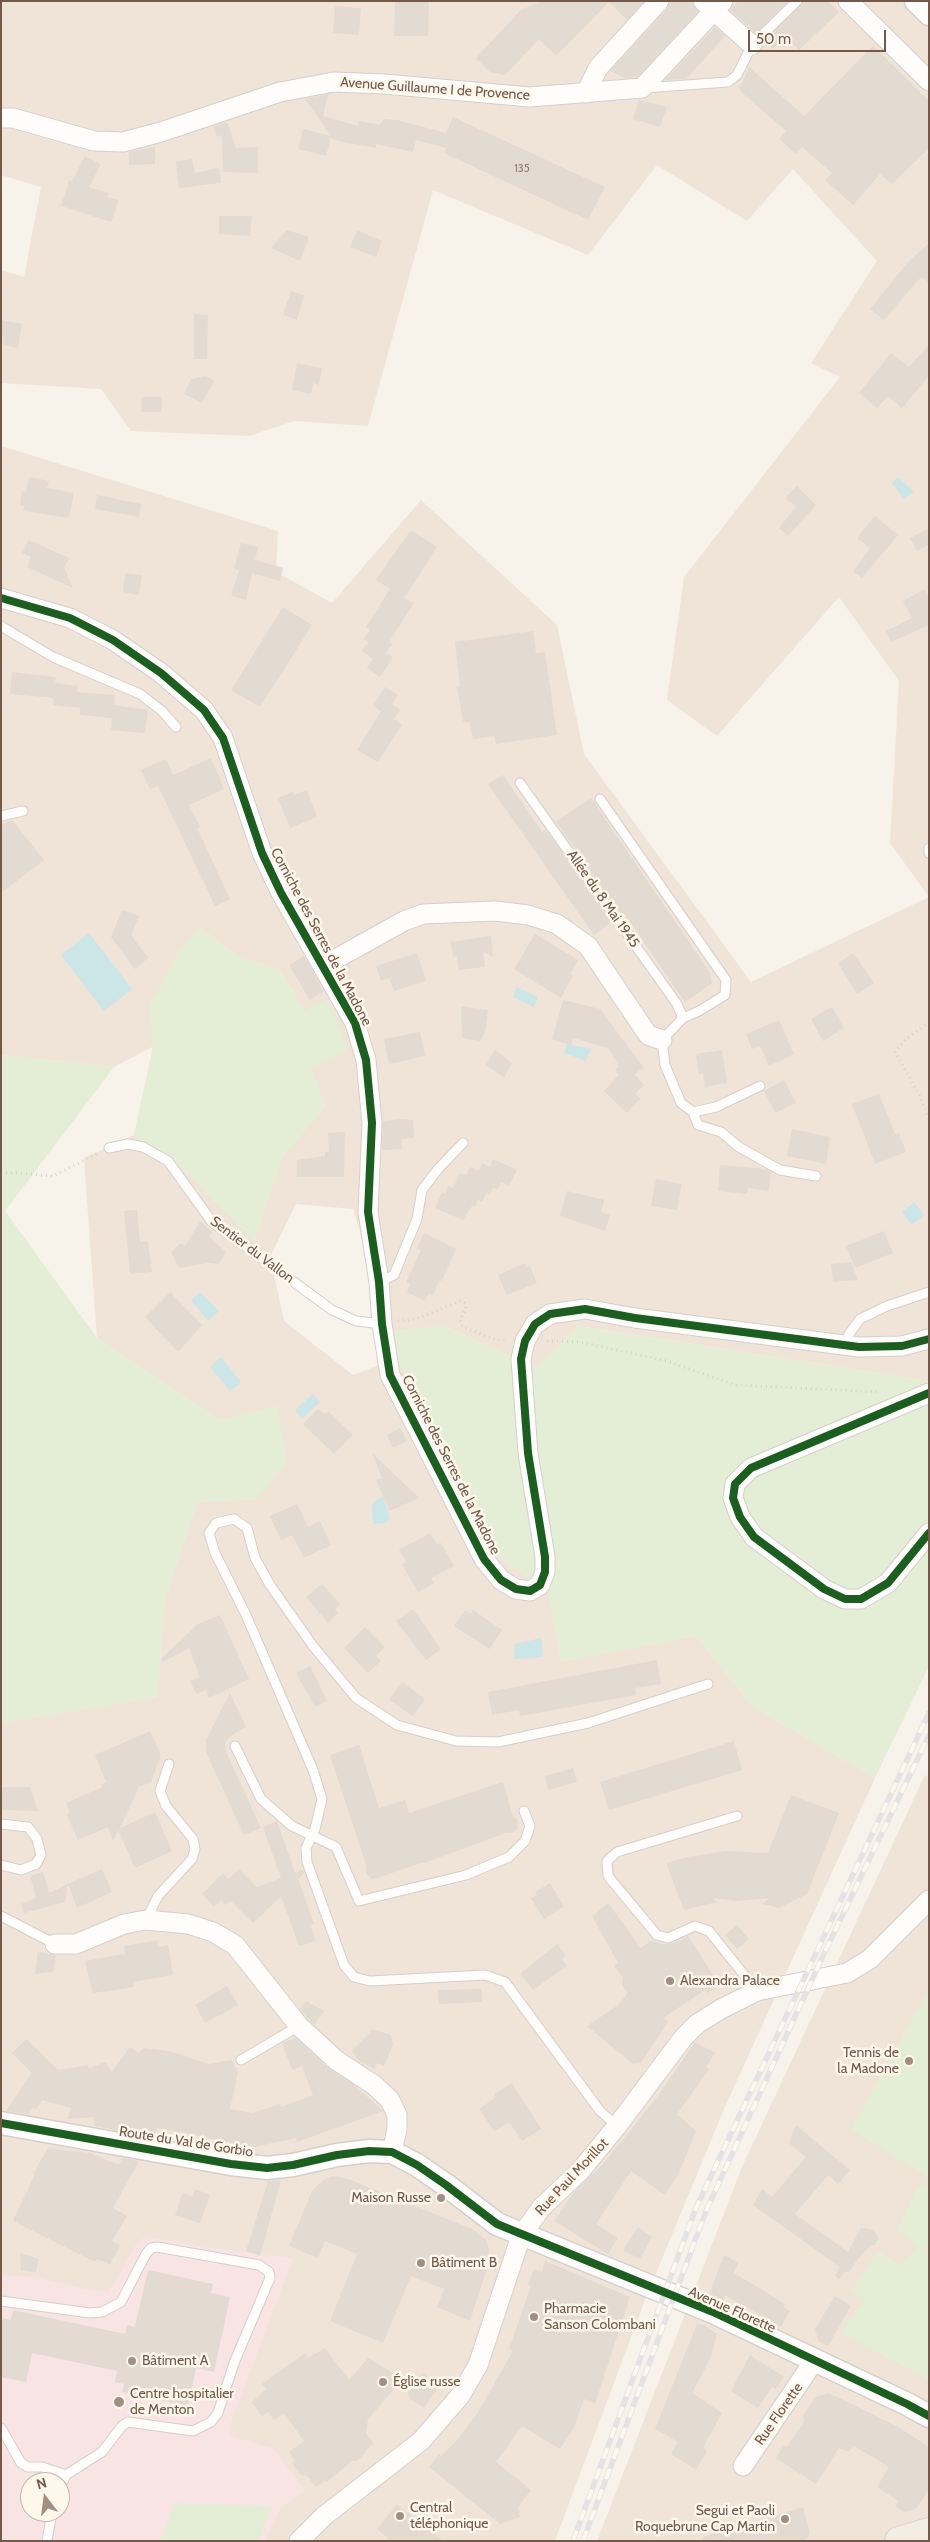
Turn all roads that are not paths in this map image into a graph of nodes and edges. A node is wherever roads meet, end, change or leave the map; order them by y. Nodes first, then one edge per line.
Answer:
1 (659, 1) edge
2 (797, 1) edge
3 (848, 1) edge
4 (916, 1) edge
5 (713, 4) edge
6 (929, 14) edge
7 (752, 45) junction
8 (929, 81) edge
9 (642, 88) junction
10 (586, 92) junction
11 (1, 118) edge
12 (1, 598) edge
13 (1, 626) edge
14 (176, 727) dead end
15 (520, 783) dead end
16 (600, 799) dead end
17 (22, 811) dead end
18 (1, 816) edge
19 (929, 848) edge
20 (929, 854) edge
21 (323, 966) junction
22 (683, 1018) junction
23 (662, 1040) junction
24 (760, 1086) dead end
25 (693, 1112) junction
26 (463, 1143) dead end
27 (109, 1148) road end
28 (816, 1176) dead end
29 (379, 1282) junction
30 (929, 1292) edge
31 (382, 1324) junction
32 (929, 1339) edge
33 (845, 1345) junction
34 (929, 1393) edge
35 (929, 1533) edge
36 (708, 1684) dead end
37 (235, 1746) dead end
38 (169, 1764) dead end
39 (524, 1811) dead end
40 (738, 1816) dead end
41 (1, 1824) edge
42 (312, 1834) junction
43 (1, 1865) edge
44 (929, 1900) edge
45 (1, 1916) edge
46 (146, 1920) junction
47 (55, 1944) joint
48 (757, 1991) junction
49 (300, 2026) junction
50 (241, 2060) dead end
51 (1, 2123) edge
52 (617, 2126) junction
53 (392, 2152) junction
54 (521, 2236) junction
55 (1, 2301) edge
56 (814, 2361) junction
57 (929, 2416) edge
58 (1, 2428) edge
59 (743, 2466) dead end
60 (57, 2472) edge
61 (70, 2472) edge
62 (50, 2522) edge
63 (929, 2532) edge
64 (47, 2541) edge
65 (299, 2541) edge
66 (898, 2541) edge

1 - 10 street
2 - 7 lane
3 - 8 street
4 - 6 street
5 - 7 street
5 - 9 street
7 - 9 lane
9 - 10 street, Avenue Guillaume I de Provence
10 - 11 street, Avenue Guillaume I de Provence
12 - 21 street, Corniche des Serres de la Madone
13 - 14 lane
15 - 22 lane, Allée du 8 Mai 1945
16 - 22 lane
17 - 18 lane
19 - 20 lane
21 - 23 street
21 - 29 street, Corniche des Serres de la Madone
22 - 23 lane
23 - 25 lane
24 - 25 lane
25 - 28 lane
26 - 29 lane
27 - 31 lane, Sentier du Vallon
29 - 31 street, Corniche des Serres de la Madone
30 - 33 lane
31 - 33 street, Corniche des Serres de la Madone
32 - 33 street, Corniche des Serres de la Madone
34 - 35 street
36 - 42 lane
37 - 42 lane
38 - 46 lane
39 - 42 lane
40 - 48 lane
41 - 43 lane
42 - 52 lane
44 - 48 street, Rue Paul Morillot
45 - 47 lane
46 - 47 street
46 - 49 street
48 - 52 street, Rue Paul Morillot
49 - 50 lane
49 - 53 street
51 - 53 street, Route du Val de Gorbio
52 - 54 street, Rue Paul Morillot
53 - 54 street, Route du Val de Gorbio
54 - 56 street, Avenue Florette
54 - 65 street, Rue Paul Morillot
55 - 61 lane
56 - 57 street, Avenue Florette
56 - 59 street, Rue Florette
58 - 60 lane
62 - 64 lane
63 - 66 main road

